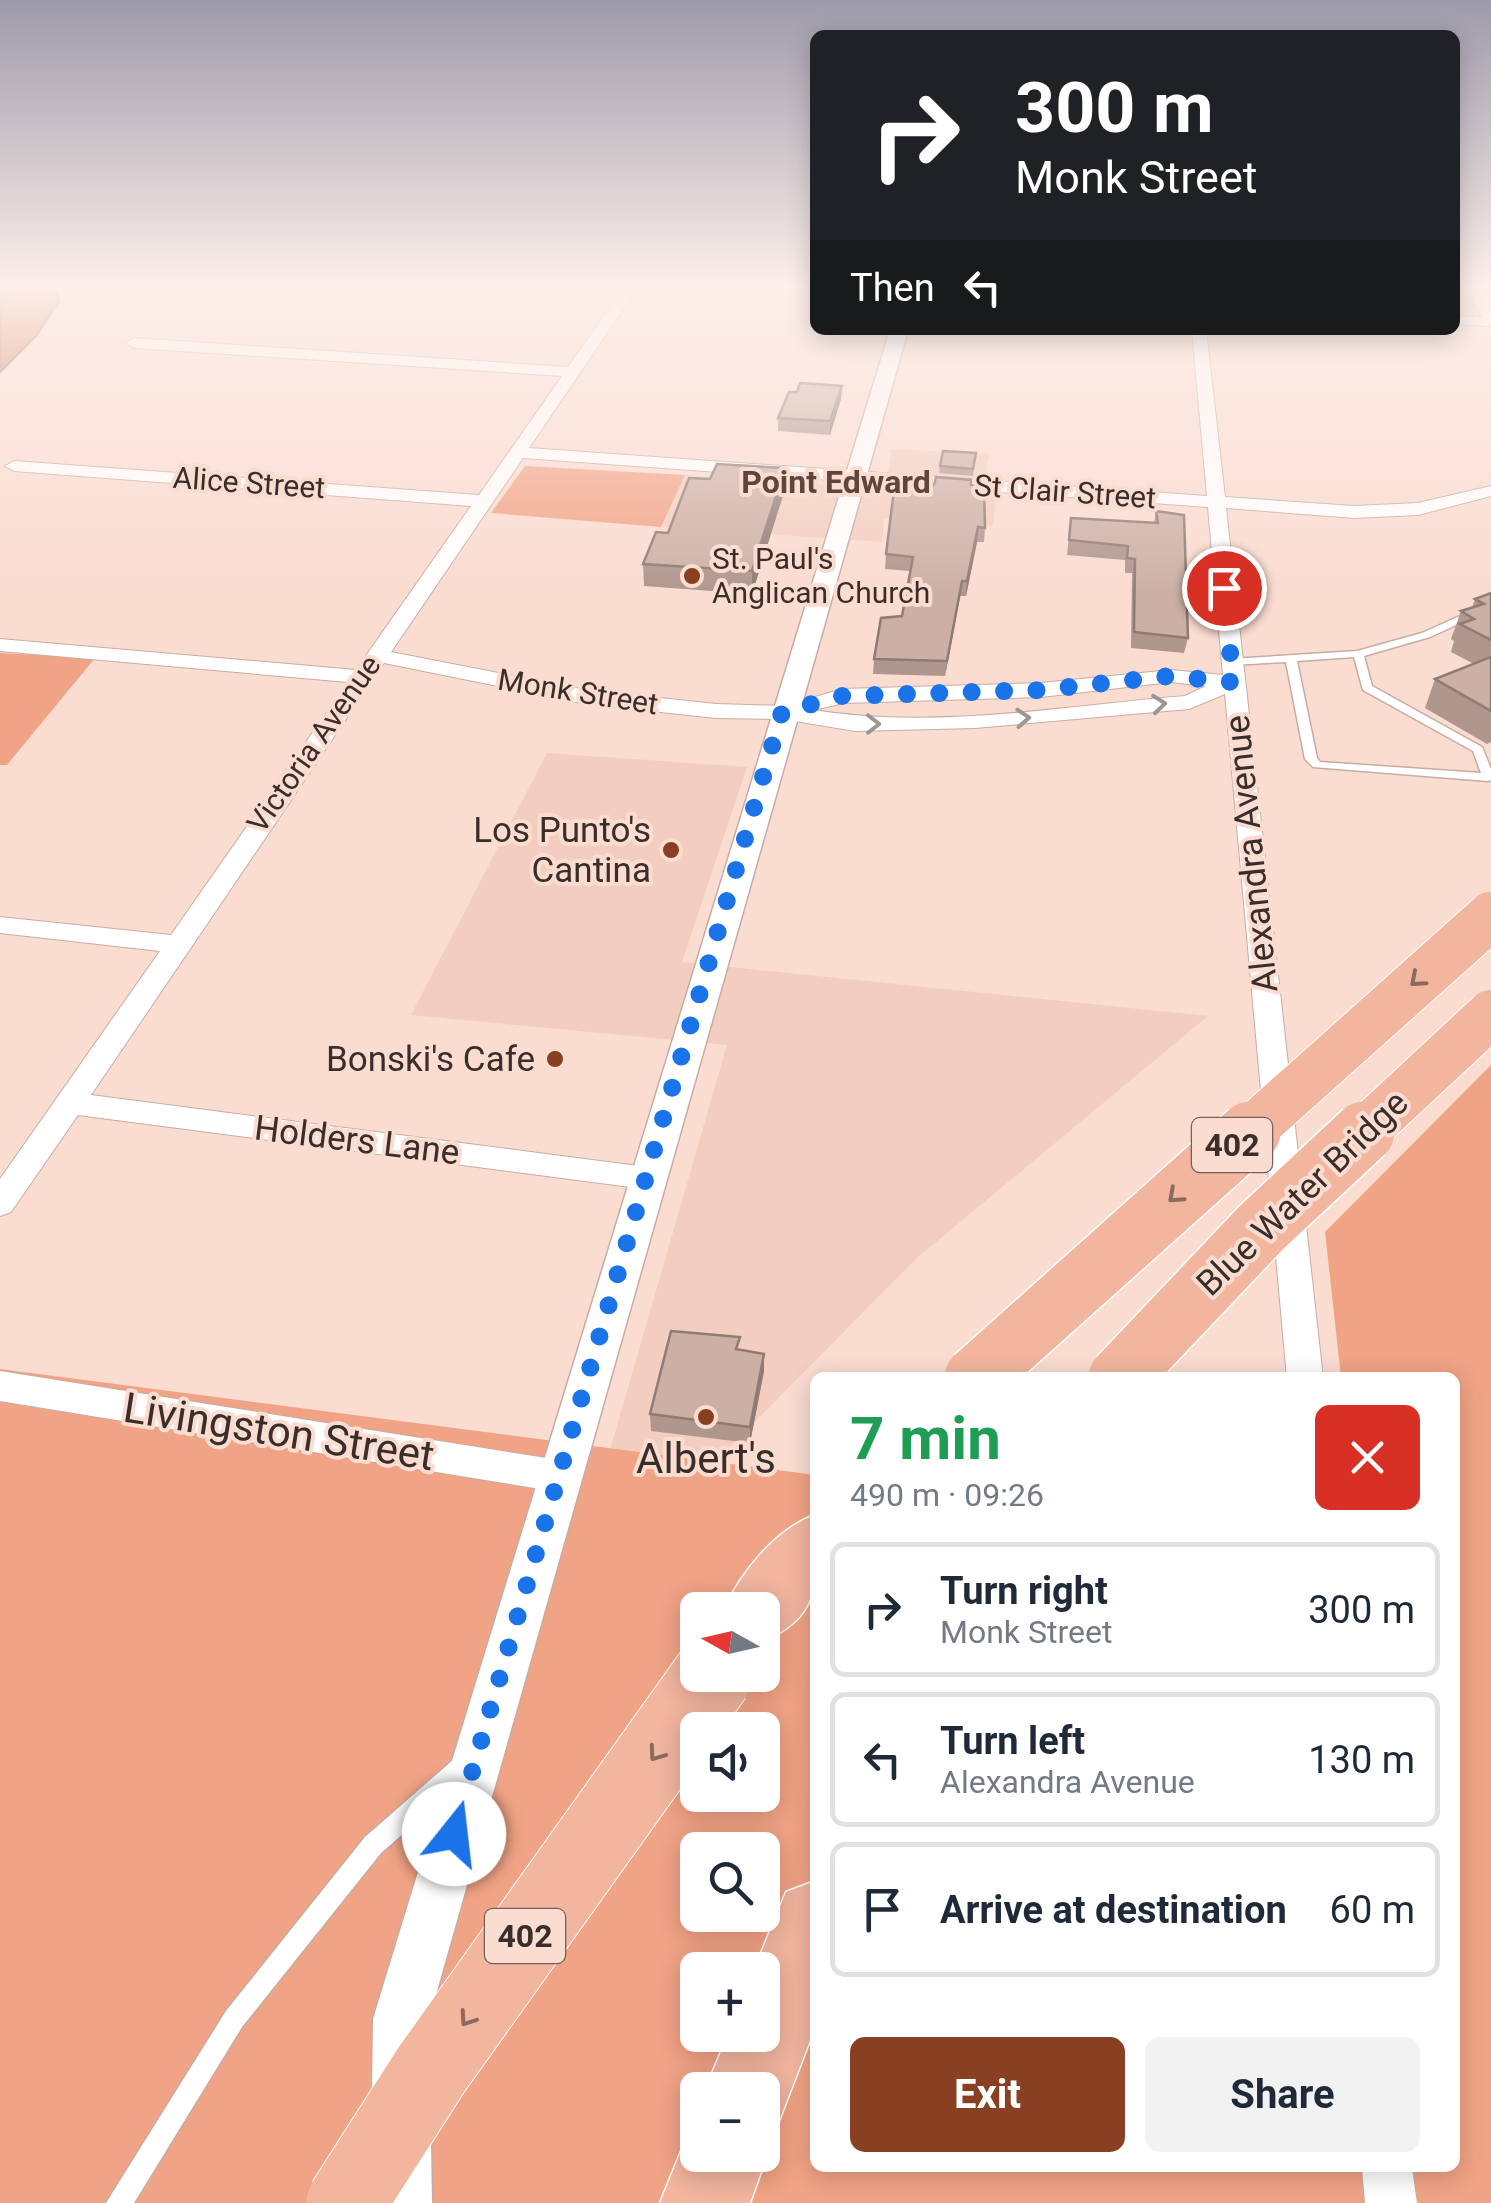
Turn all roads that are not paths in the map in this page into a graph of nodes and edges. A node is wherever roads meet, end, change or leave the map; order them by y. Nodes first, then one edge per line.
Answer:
1 (560, 389) edge
2 (881, 389) edge
3 (1205, 389) edge
4 (517, 452) junction
5 (14, 466) dead end
6 (854, 478) junction
7 (1491, 491) edge
8 (484, 501) junction
9 (1216, 503) junction
10 (1491, 605) edge
11 (0, 646) edge
12 (1358, 654) junction
13 (376, 655) junction
14 (1291, 660) junction
15 (1232, 672) junction
16 (361, 677) junction
17 (1074, 687) junction
18 (956, 694) junction
19 (782, 712) junction
20 (1081, 713) junction
21 (964, 722) junction
22 (1491, 916) edge
23 (0, 925) edge
24 (176, 944) junction
25 (1491, 1014) edge
26 (68, 1103) junction
27 (646, 1178) junction
28 (0, 1204) edge
29 (983, 1372) edge
30 (1125, 1372) edge
31 (1304, 1372) edge
32 (0, 1386) edge
33 (559, 1476) junction
34 (810, 1552) edge
35 (775, 1592) edge
36 (701, 1692) edge
37 (479, 1752) junction
38 (810, 1934) edge
39 (755, 2072) edge
40 (717, 2172) edge
41 (1387, 2172) edge
42 (119, 2203) edge
43 (346, 2203) edge
44 (402, 2203) edge
45 (705, 2203) edge
46 (1391, 2203) edge

1 - 4 street, Victoria Avenue
2 - 6 street
3 - 9 street, Alexandra Avenue
4 - 6 street, St Clair Street
4 - 8 street, Victoria Avenue
5 - 8 street, Alice Street
6 - 9 street, St Clair Street
6 - 19 street
7 - 9 street, St Clair Street
8 - 13 street, Victoria Avenue
9 - 15 street, Alexandra Avenue
10 - 12 lane
11 - 16 street
12 - 14 lane
12 - 14 lane
13 - 16 street, Victoria Avenue
13 - 19 street, Monk Street
14 - 15 lane
15 - 17 street, Monk Street
20 -> 15 street, Monk Street
15 - 31 street, Alexandra Avenue
16 - 24 street, Victoria Avenue
17 - 18 street, Monk Street
17 - 20 street
18 - 19 street, Monk Street
18 - 21 street
19 -> 21 street, Monk Street
19 - 27 street
21 -> 20 street, Monk Street
22 -> 29 highway, 402, bridge
23 - 24 street
24 - 26 street, Victoria Avenue
25 - 30 highway, Blue Water Bridge / 402, bridge
26 - 27 street, Holders Lane
26 - 28 street, Victoria Avenue
27 - 33 street
32 - 33 street, Livingston Street
33 - 37 street
34 - 35 highway
36 -> 43 highway, 402, bridge
37 - 42 lane
37 - 44 street
38 - 39 highway
40 - 45 highway
41 - 46 street

